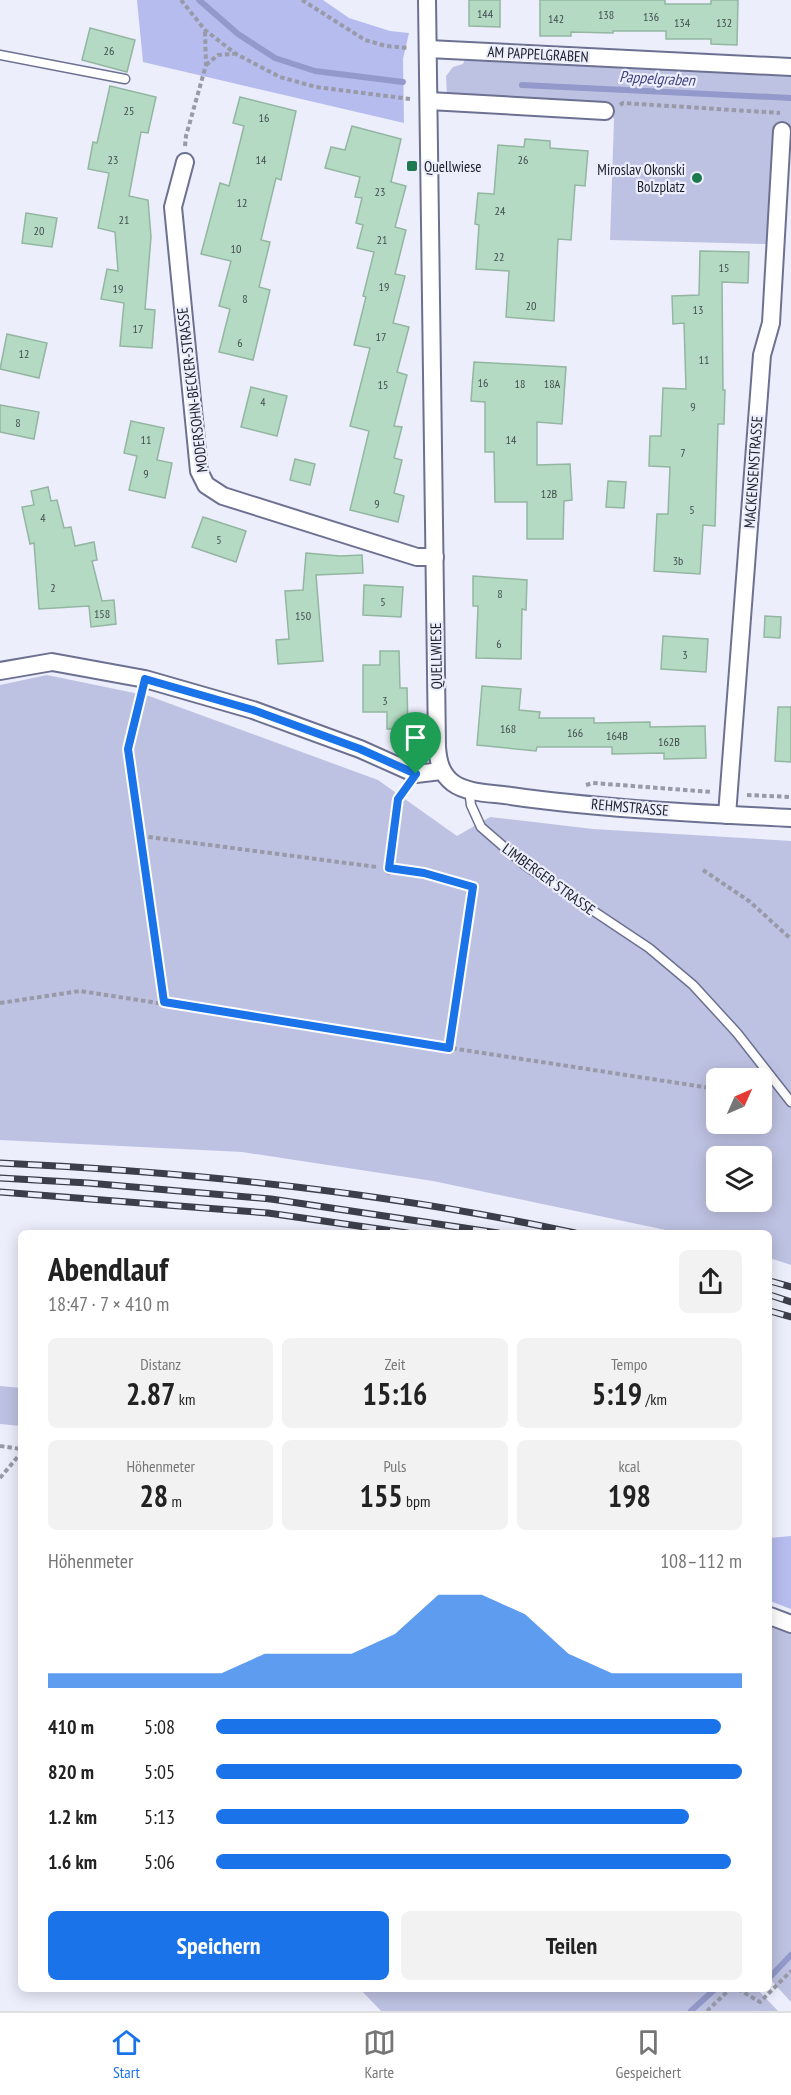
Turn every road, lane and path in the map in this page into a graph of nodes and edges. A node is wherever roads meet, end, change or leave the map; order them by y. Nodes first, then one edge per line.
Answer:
1 (181, 0) edge
2 (302, 0) edge
3 (427, 0) edge
4 (205, 30) junction
5 (428, 49) junction
6 (236, 54) junction
7 (0, 56) edge
8 (206, 65) junction
9 (791, 67) edge
10 (125, 79) dead end
11 (429, 101) junction
12 (605, 111) joint
13 (782, 113) dead end
14 (782, 131) dead end
15 (184, 162) joint
16 (435, 557) junction
17 (0, 671) edge
18 (145, 679) junction
19 (441, 771) junction
20 (416, 774) junction
21 (593, 783) dead end
22 (469, 790) junction
23 (729, 794) junction
24 (791, 797) edge
25 (728, 815) junction
26 (791, 818) edge
27 (141, 836) junction
28 (389, 868) junction
29 (703, 870) dead end
30 (791, 939) edge
31 (164, 1002) junction
32 (0, 1003) edge
33 (449, 1048) junction
34 (706, 1087) edge
35 (791, 1102) edge
36 (0, 1446) edge
37 (18, 1449) edge
38 (18, 1457) edge
39 (0, 1478) edge
40 (772, 1617) edge
41 (791, 1624) edge
42 (791, 1971) edge
43 (772, 1990) edge
44 (727, 1992) edge
45 (743, 1992) edge
46 (770, 1992) edge
47 (707, 2011) edge

1 - 4 path
2 - 5 path
3 - 5 street, QUELLWIESE
4 - 6 path
4 - 8 path
5 - 9 street, AM PAPPELGRABEN
5 - 11 street, QUELLWIESE
6 - 8 path
6 - 11 path
7 - 10 lane
8 - 15 path
11 - 12 street
11 - 16 street, QUELLWIESE
12 - 13 path
14 - 23 street, MACKENSENSTRASSE
15 - 16 street, MODERSOHN-BECKER-STRASSE
16 - 19 street, QUELLWIESE
17 - 18 street
18 - 20 street
18 - 27 path
19 - 20 street
19 - 22 street
20 - 28 lane
21 - 23 path, REHMSTRASSE
22 - 25 street, REHMSTRASSE
22 - 35 lane, LIMBERGER STRASSE
23 - 24 path, REHMSTRASSE
23 - 25 street, MACKENSENSTRASSE
25 - 26 street, REHMSTRASSE
27 - 28 path
27 - 31 path
28 - 33 path
29 - 30 path
31 - 32 path
31 - 33 path
33 - 34 path
36 - 37 path
38 - 39 path
40 - 41 street
42 - 43 path
44 - 47 path
45 - 46 path

